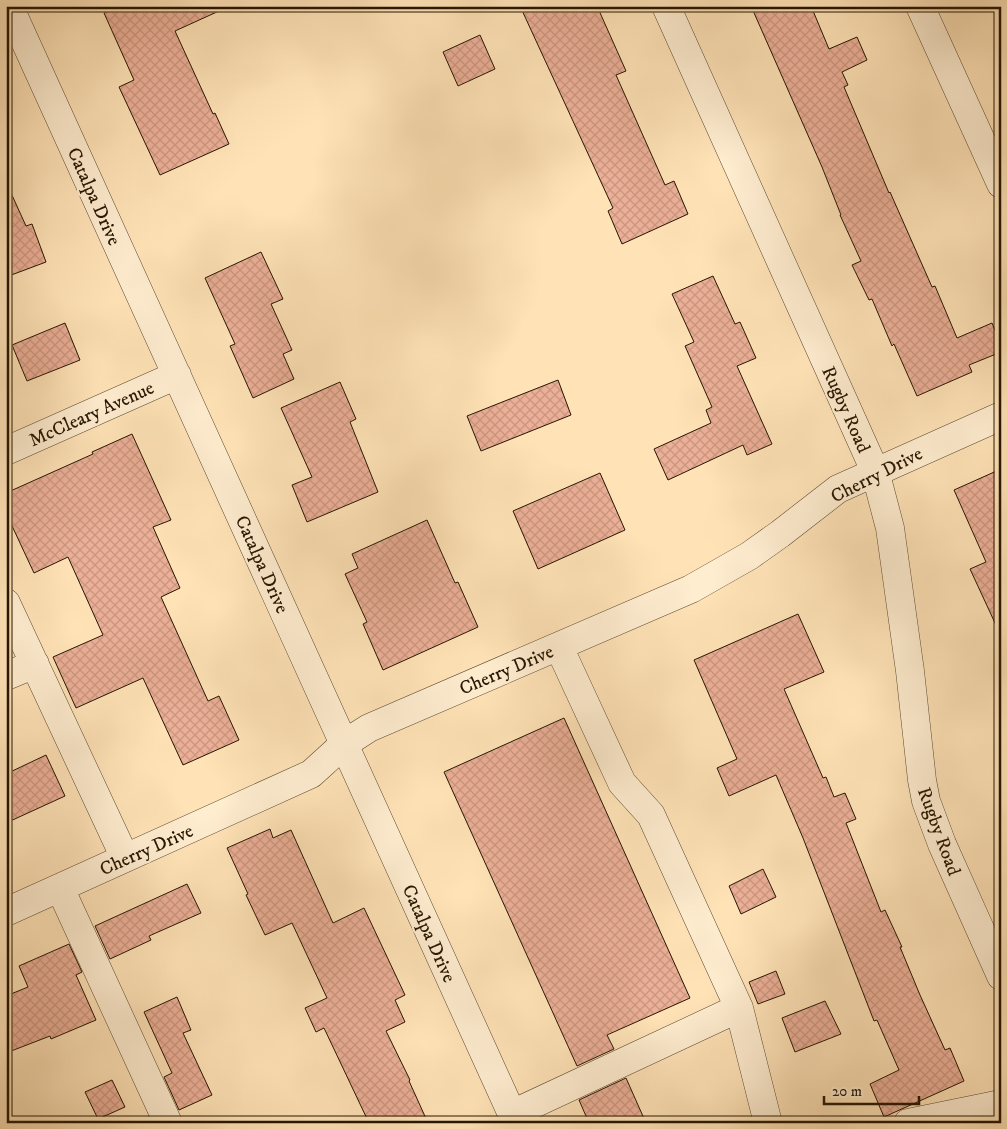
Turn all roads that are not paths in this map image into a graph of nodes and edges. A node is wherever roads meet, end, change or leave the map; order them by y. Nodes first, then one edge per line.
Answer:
1 (9, 6) edge
2 (666, 6) edge
3 (920, 6) edge
4 (1001, 184) edge
5 (177, 375) junction
6 (1001, 416) edge
7 (6, 451) edge
8 (875, 471) junction
9 (6, 603) edge
10 (559, 647) junction
11 (35, 664) junction
12 (6, 676) edge
13 (344, 744) junction
14 (126, 858) junction
15 (60, 888) junction
16 (6, 912) edge
17 (1001, 976) edge
18 (739, 1008) junction
19 (1001, 1104) edge
20 (514, 1118) edge
21 (168, 1123) edge
22 (768, 1123) edge
23 (908, 1123) edge

1 - 5 street, Catalpa Drive
2 - 8 street, Rugby Road
3 - 4 street
5 - 7 street, McCleary Avenue
5 - 13 street, Catalpa Drive
6 - 8 street, Cherry Drive
8 - 10 street, Cherry Drive
8 - 17 street, Rugby Road
9 - 11 street
10 - 13 street, Cherry Drive
10 - 18 street
11 - 12 street
11 - 14 street
13 - 14 street, Cherry Drive
13 - 20 street, Catalpa Drive
14 - 15 street, Cherry Drive
15 - 16 street, Cherry Drive
15 - 21 street
18 - 20 street
18 - 22 street
19 - 23 street

